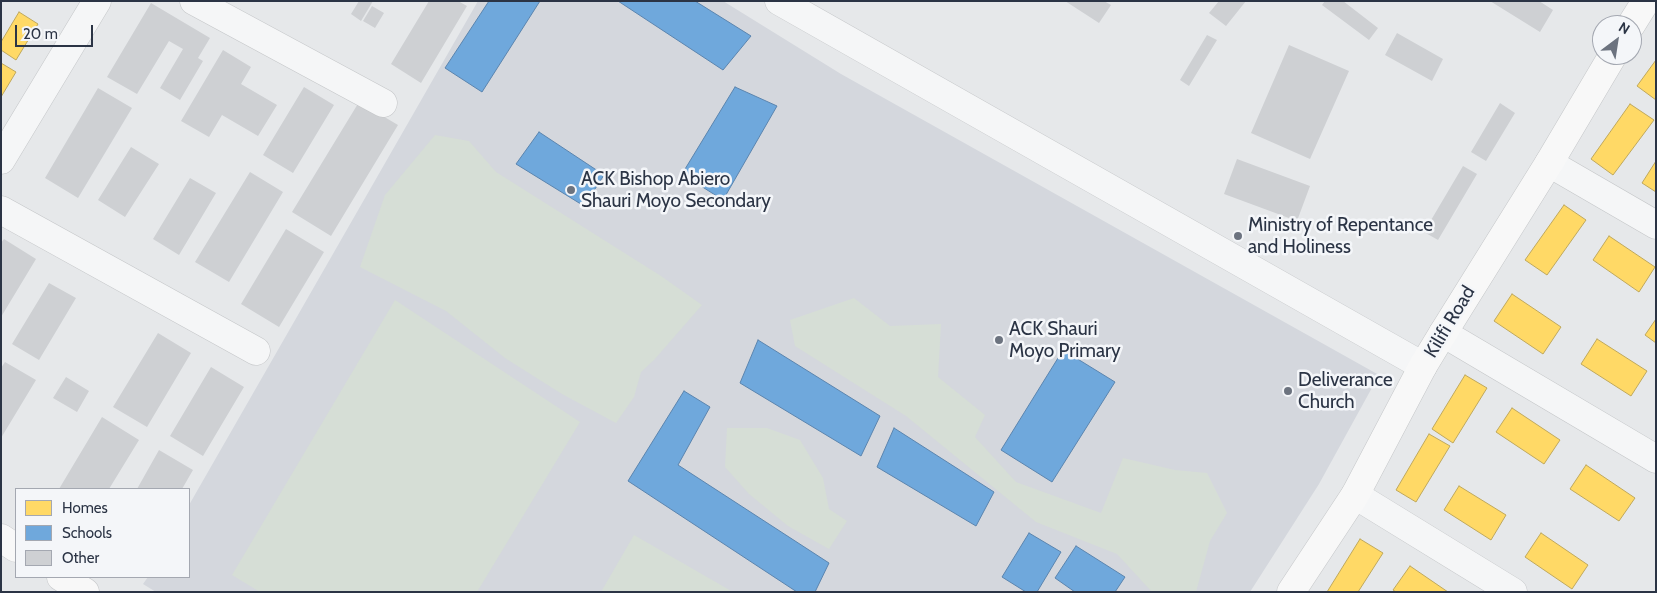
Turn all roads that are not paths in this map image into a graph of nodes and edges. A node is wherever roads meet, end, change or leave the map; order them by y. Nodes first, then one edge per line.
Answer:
1 (97, 1) edge
2 (194, 1) edge
3 (779, 1) edge
4 (1646, 1) edge
5 (1637, 15) edge
6 (1607, 65) edge
7 (383, 104) dead end
8 (4, 148) edge
9 (1548, 163) junction
10 (1, 210) edge
11 (1656, 225) edge
12 (1442, 333) junction
13 (256, 351) dead end
14 (1423, 366) junction
15 (1656, 459) edge
16 (1355, 495) junction
17 (1, 538) edge
18 (15, 547) edge
19 (1291, 592) edge
20 (1513, 592) edge

1 - 8 street
2 - 7 street
3 - 14 street
4 - 5 main road
6 - 9 main road, Kilifi Road
9 - 11 street
9 - 12 main road, Kilifi Road
10 - 13 street
12 - 14 main road, Kilifi Road
12 - 15 street
14 - 16 main road, Kilifi Road
16 - 19 main road, Kilifi Road
16 - 20 street
17 - 18 main road

